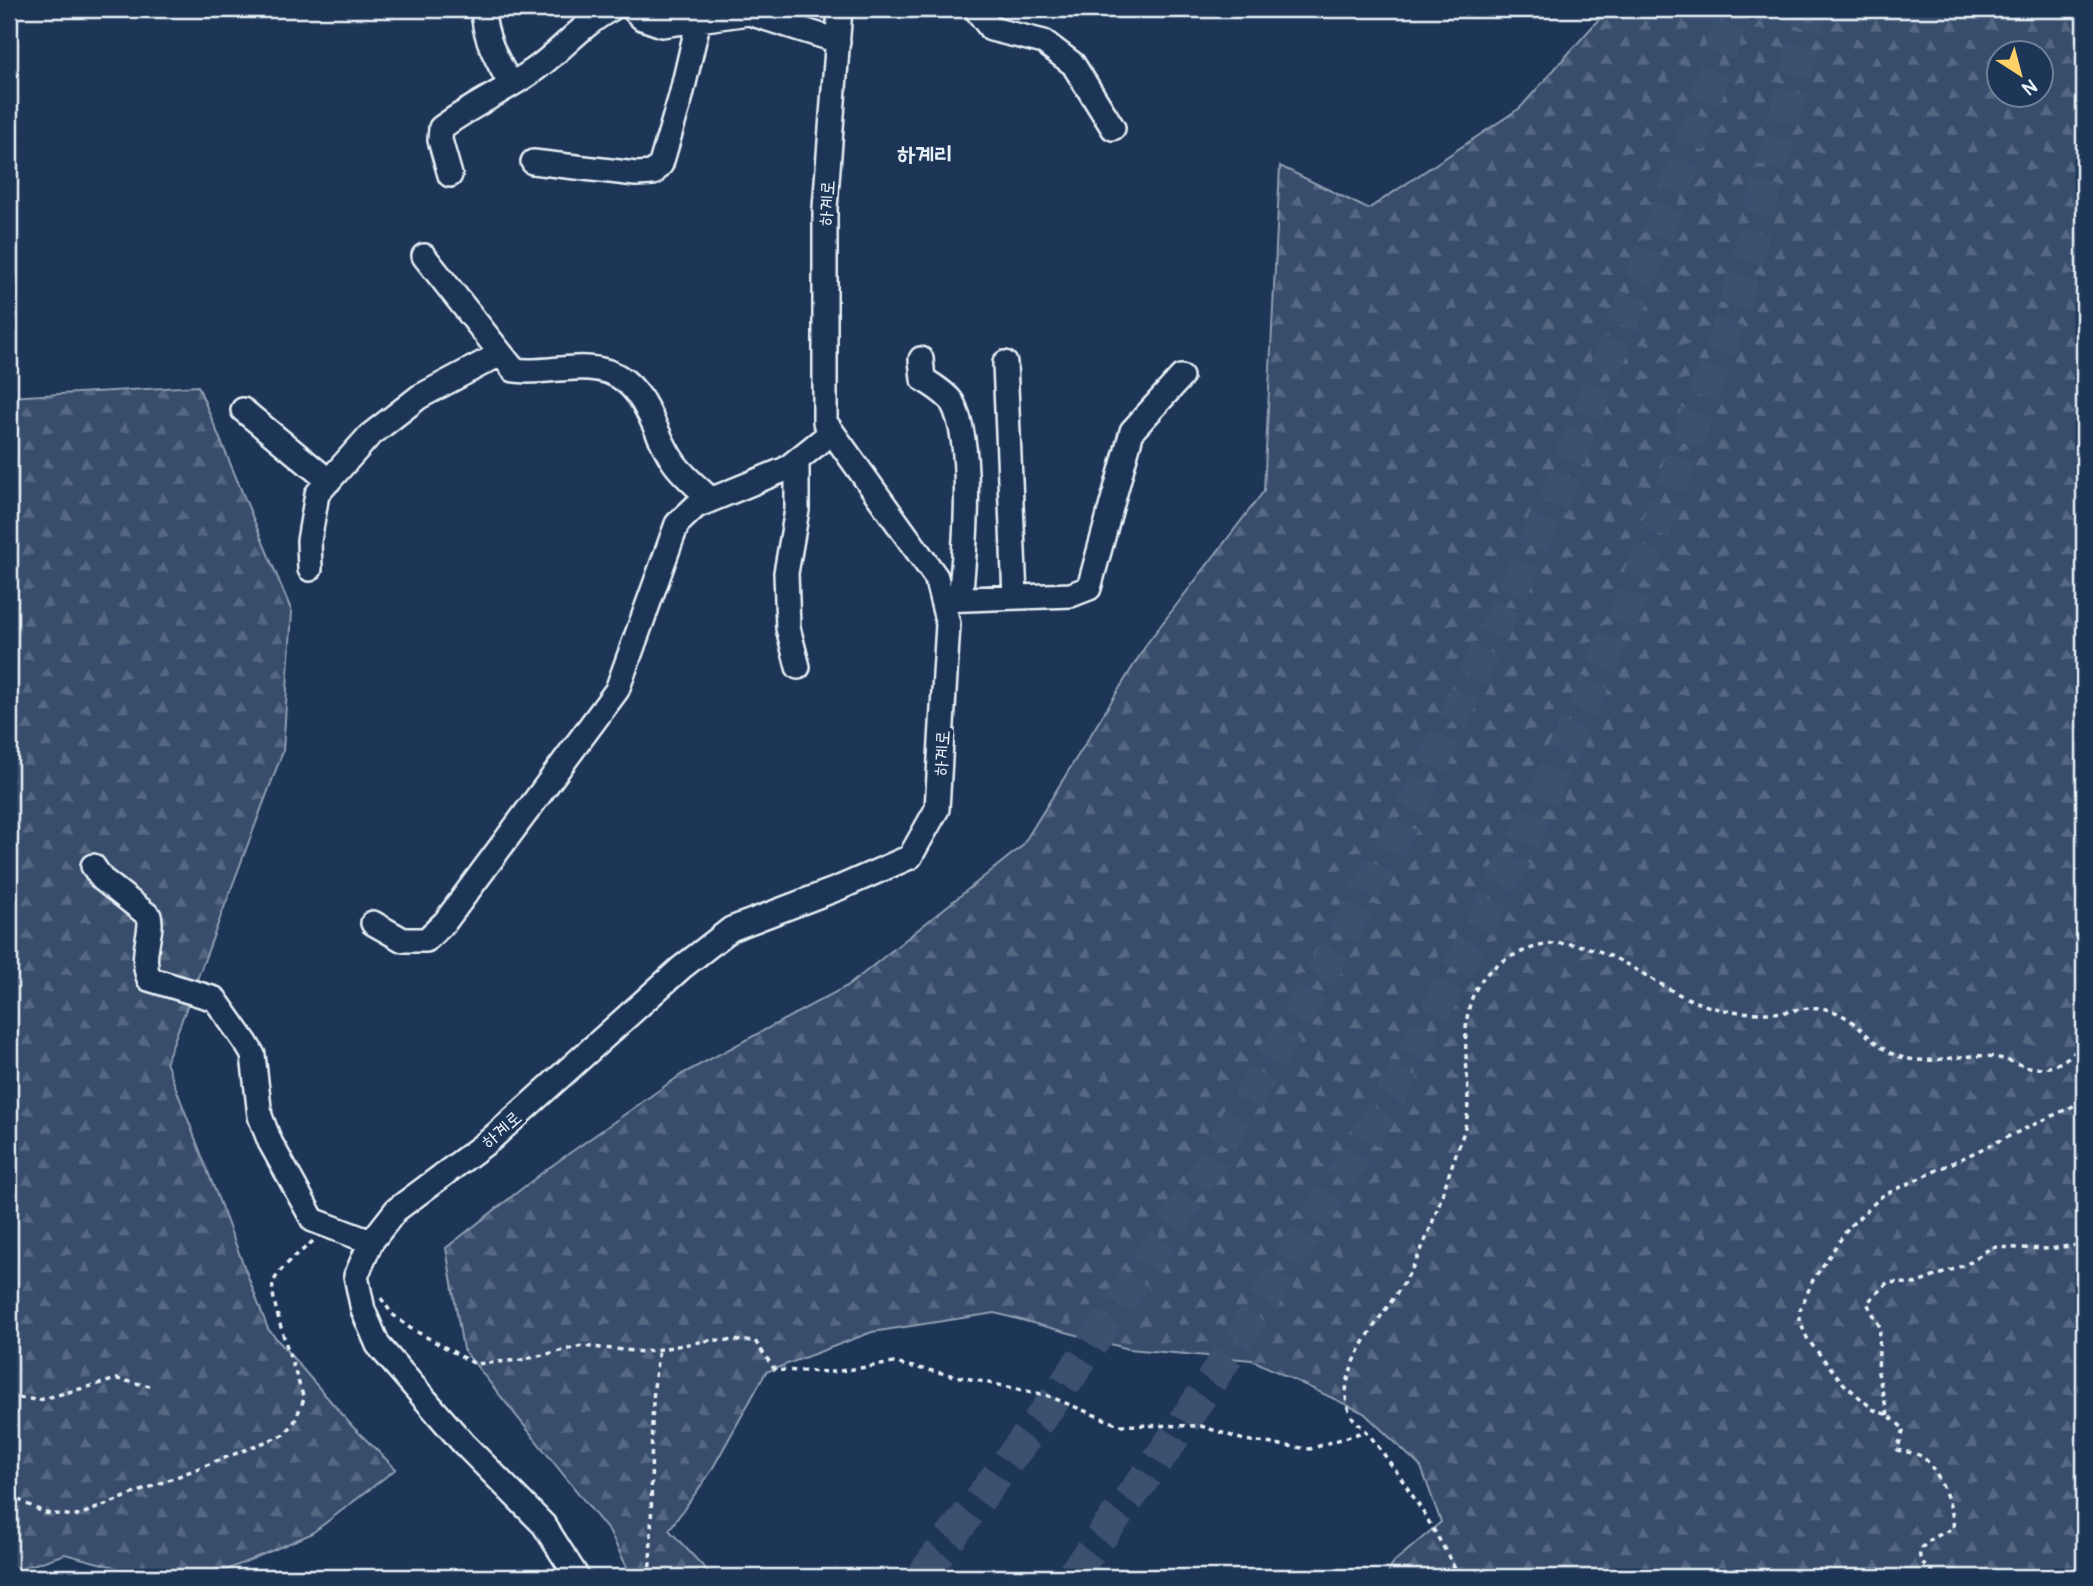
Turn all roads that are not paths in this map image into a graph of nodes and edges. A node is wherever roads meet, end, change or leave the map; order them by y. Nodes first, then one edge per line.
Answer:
1 (483, 9) edge
2 (611, 9) edge
3 (633, 9) edge
4 (840, 9) edge
5 (976, 9) edge
6 (699, 19) junction
7 (838, 41) junction
8 (511, 85) junction
9 (1113, 128) dead end
10 (533, 162) dead end
11 (450, 175) dead end
12 (424, 256) dead end
13 (500, 354) junction
14 (921, 359) dead end
15 (1005, 363) dead end
16 (1181, 377) dead end
17 (243, 410) dead end
18 (832, 432) junction
19 (797, 460) junction
20 (329, 481) junction
21 (710, 499) junction
22 (310, 569) dead end
23 (1015, 597) junction
24 (951, 600) junction
25 (799, 667) dead end
26 (93, 866) dead end
27 (373, 923) dead end
28 (371, 1242) junction
29 (577, 1577) edge

1 - 8 street
2 - 8 street
3 - 6 street
4 - 7 street, 하계로
5 - 9 street
6 - 7 street
6 - 10 street
7 - 18 street, 하계로
8 - 11 street
12 - 13 street
13 - 20 street
13 - 21 street
14 - 24 street
15 - 23 street
16 - 23 street
17 - 20 street
18 - 19 street
18 - 24 street, 하계로
19 - 21 street
19 - 25 street
20 - 22 street
21 - 27 street
23 - 24 street
24 - 28 street, 하계로
26 - 28 street
28 - 29 street, 하계로

